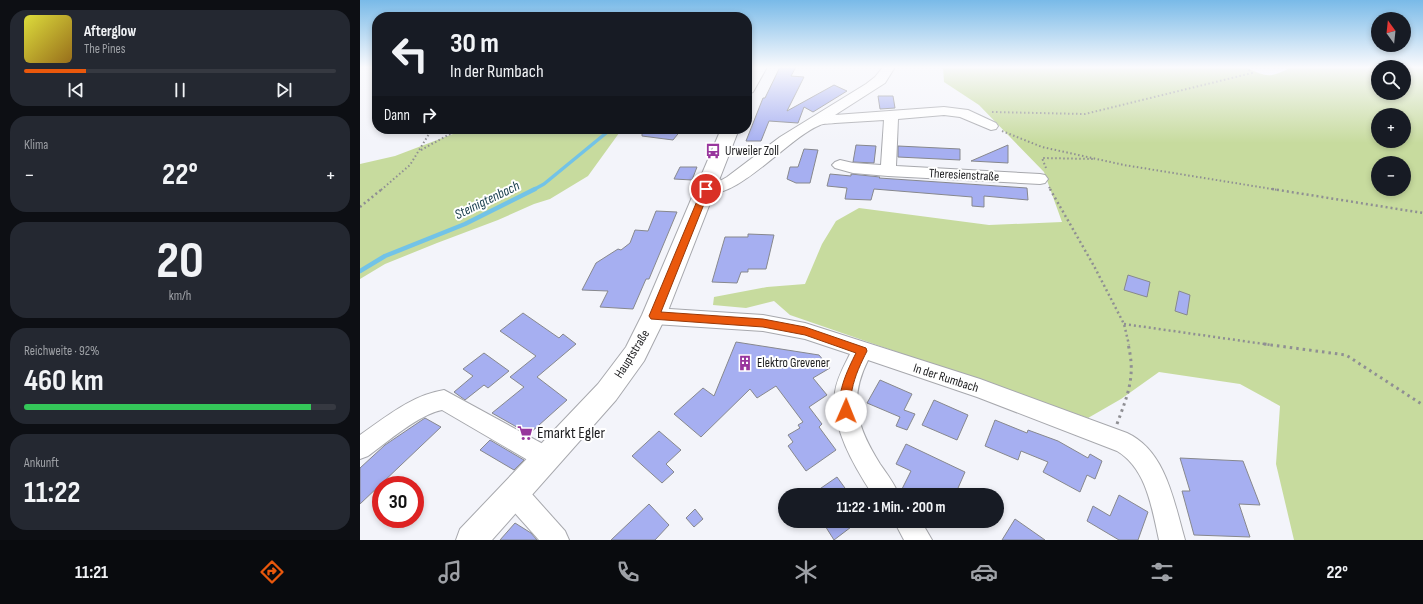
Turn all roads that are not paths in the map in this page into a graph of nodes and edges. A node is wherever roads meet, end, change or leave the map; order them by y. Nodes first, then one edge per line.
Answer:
1 (862, 92) edge
2 (891, 116) junction
3 (817, 119) junction
4 (991, 126) road end
5 (728, 134) edge
6 (840, 165) dead end
7 (888, 171) junction
8 (1040, 179) road end
9 (706, 189) junction
10 (654, 316) junction
11 (862, 351) junction
12 (360, 448) edge
13 (546, 458) junction
14 (882, 488) edge
15 (514, 493) junction
16 (911, 528) edge
17 (471, 540) edge
18 (556, 540) edge
19 (920, 540) edge
20 (1172, 540) edge

1 - 3 street
2 - 3 street
2 - 4 street
2 - 7 street
3 - 9 street
5 - 9 main road, Hauptstraße
6 - 7 street, Theresienstraße
7 - 8 street, Theresienstraße
9 - 10 main road, Hauptstraße
10 - 11 street, In der Rumbach
10 - 13 main road, Hauptstraße
11 - 14 street
11 - 20 street, In der Rumbach
12 - 13 street
13 - 15 main road, Hauptstraße
15 - 17 main road, Hauptstraße
15 - 18 street
16 - 19 street

